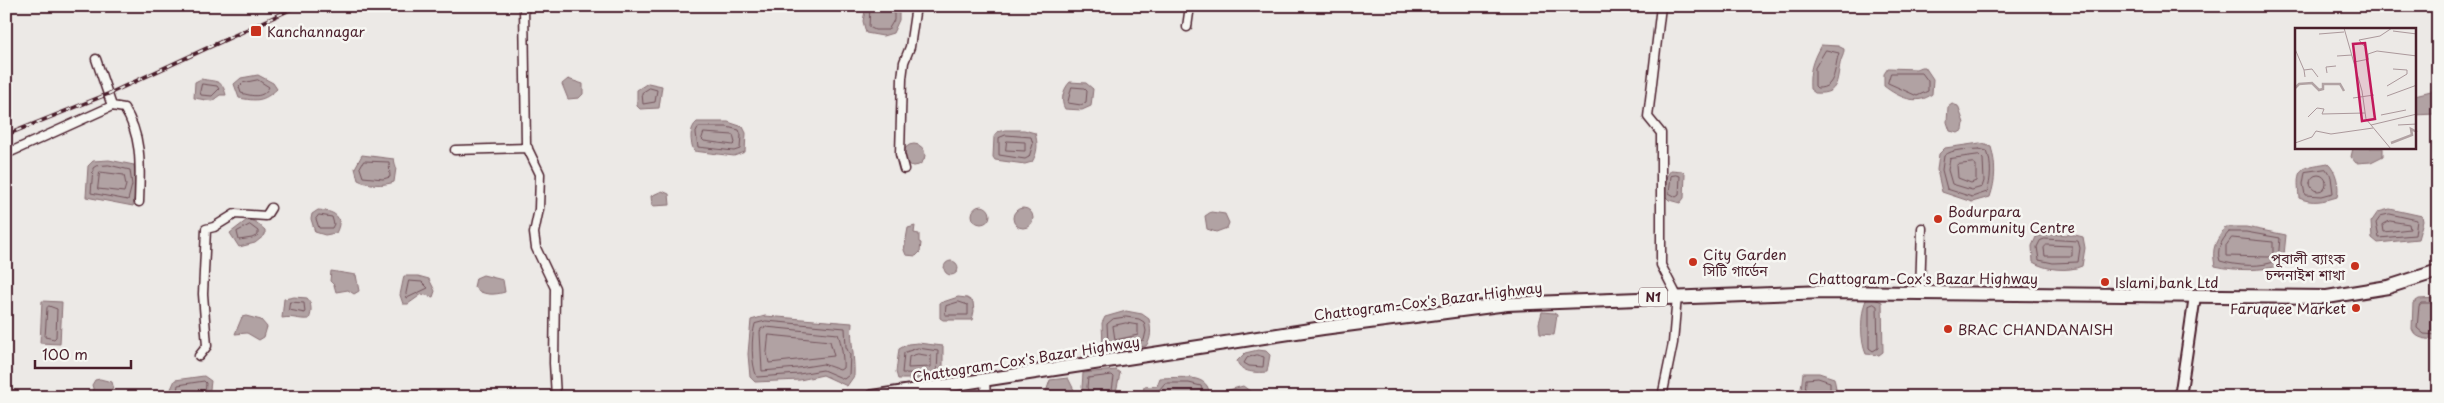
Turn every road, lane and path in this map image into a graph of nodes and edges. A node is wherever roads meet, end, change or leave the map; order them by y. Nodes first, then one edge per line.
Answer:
1 (524, 6) edge
2 (916, 6) edge
3 (1191, 6) edge
4 (1661, 6) edge
5 (1187, 27) dead end
6 (96, 60) dead end
7 (112, 106) junction
8 (528, 148) junction
9 (455, 150) dead end
10 (6, 154) edge
11 (904, 169) dead end
12 (139, 202) dead end
13 (271, 208) dead end
14 (1922, 228) dead end
15 (2438, 271) edge
16 (1920, 293) junction
17 (1677, 296) junction
18 (2195, 296) junction
19 (199, 356) dead end
20 (985, 381) junction
21 (556, 397) edge
22 (872, 397) edge
23 (986, 397) edge
24 (1662, 397) edge
25 (2180, 397) edge

1 - 8 street
2 - 11 street
3 - 5 street
4 - 17 street
6 - 7 street
7 - 10 street
7 - 12 street
8 - 9 street
8 - 21 street
13 - 19 street
14 - 16 street
15 - 18 highway, Chattogram-Cox's Bazar Highway / N1
16 - 17 highway, Chattogram-Cox's Bazar Highway / N1
16 - 18 highway, Chattogram-Cox's Bazar Highway / N1
17 - 20 highway, Chattogram-Cox's Bazar Highway / N1
17 - 24 street
18 - 25 street
20 - 22 highway, Chattogram-Cox's Bazar Highway / N1
20 - 23 street

